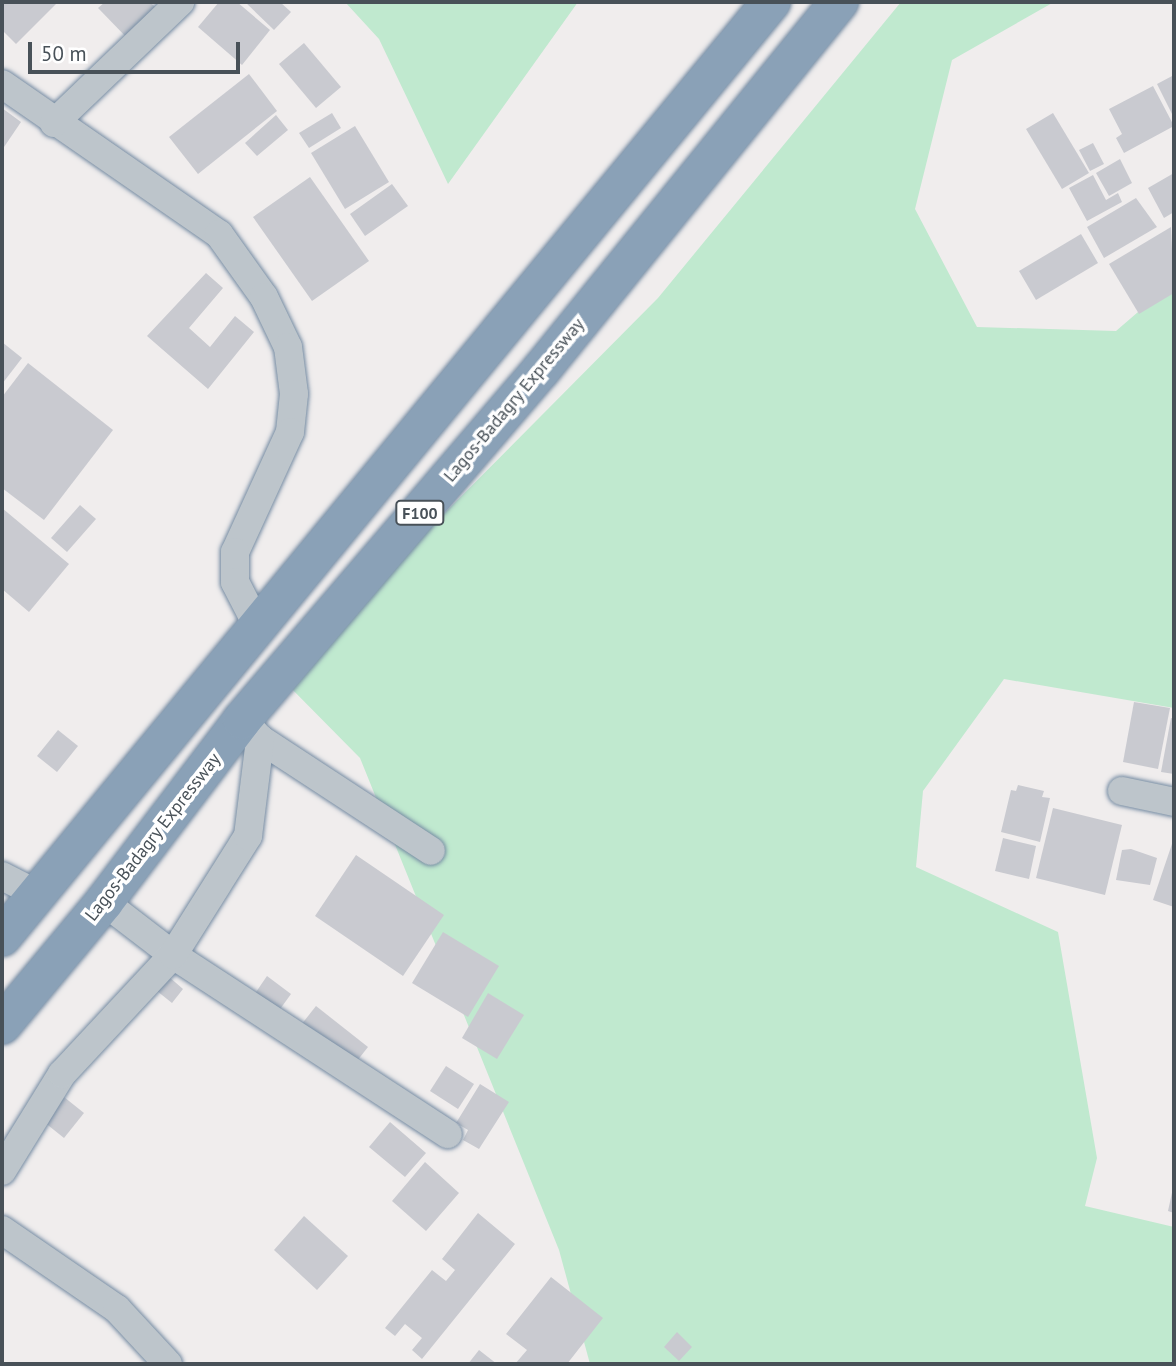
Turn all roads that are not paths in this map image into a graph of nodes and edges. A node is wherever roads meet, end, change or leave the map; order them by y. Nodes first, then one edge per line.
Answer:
1 (180, 2) edge
2 (771, 2) edge
3 (839, 2) edge
4 (2, 84) edge
5 (54, 123) junction
6 (258, 627) junction
7 (251, 730) junction
8 (1122, 791) dead end
9 (1174, 802) edge
10 (431, 851) dead end
11 (2, 876) edge
12 (36, 894) junction
13 (104, 902) junction
14 (2, 937) edge
15 (173, 955) junction
16 (2, 1025) edge
17 (448, 1134) dead end
18 (2, 1171) edge
19 (2, 1230) edge
20 (168, 1364) edge

1 - 5 street
2 - 6 highway, F100
3 - 7 highway, Lagos-Badagry Expressway / F100
4 - 5 street
5 - 6 street
6 - 12 highway, F100
7 - 10 street
7 - 13 highway, Lagos-Badagry Expressway / F100
7 - 15 street
8 - 9 street
11 - 12 street
12 - 14 highway, F100
13 - 15 street
13 - 16 highway, Lagos-Badagry Expressway / F100
15 - 17 street
15 - 18 street
19 - 20 street

